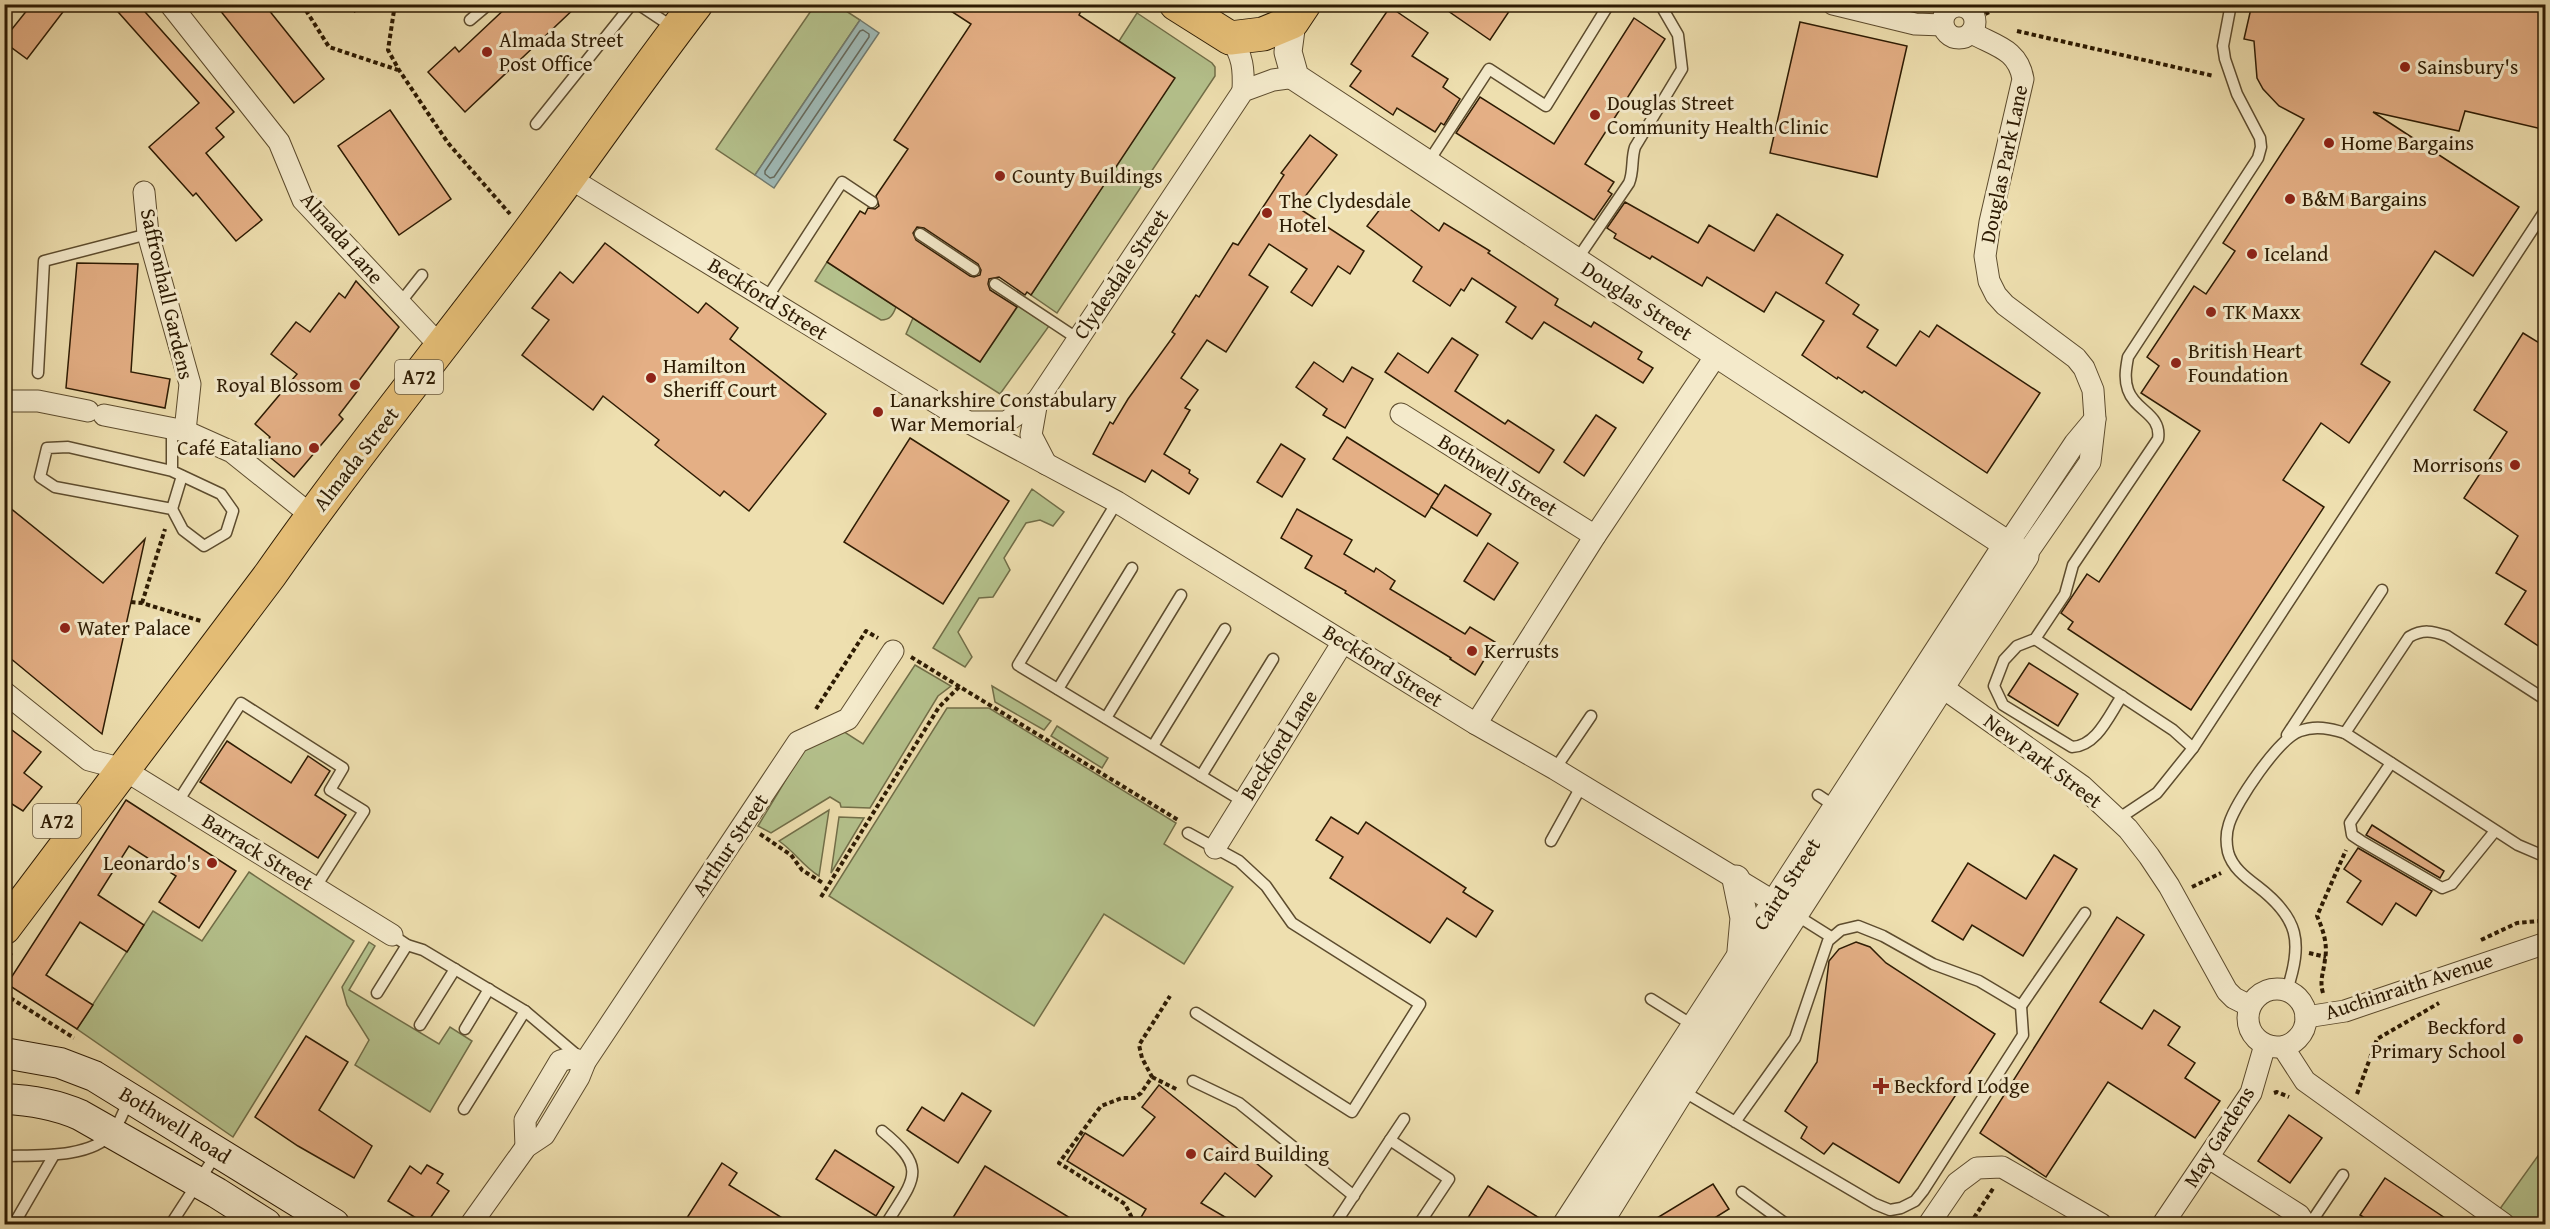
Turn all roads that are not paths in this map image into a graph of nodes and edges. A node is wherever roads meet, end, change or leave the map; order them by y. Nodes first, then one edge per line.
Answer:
1 (170, 4) edge
2 (489, 4) edge
3 (632, 4) edge
4 (638, 4) edge
5 (696, 4) edge
6 (1176, 4) edge
7 (1609, 4) edge
8 (1660, 4) edge
9 (1833, 4) edge
10 (2231, 4) edge
11 (1970, 5) edge
12 (1298, 13) edge
13 (470, 20) dead end
14 (1943, 25) junction
15 (677, 30) junction
16 (1972, 33) junction
17 (1230, 38) junction
18 (1295, 77) junction
19 (1243, 91) junction
20 (536, 124) dead end
21 (1427, 164) junction
22 (568, 177) junction
23 (144, 192) dead end
24 (872, 202) dead end
25 (2546, 209) edge
26 (148, 234) junction
27 (920, 234) dead end
28 (1576, 261) junction
29 (974, 270) dead end
30 (423, 275) dead end
31 (995, 284) dead end
32 (767, 298) junction
33 (400, 303) junction
34 (1078, 339) junction
35 (442, 348) junction
36 (1717, 354) junction
37 (38, 373) dead end
38 (4, 401) edge
39 (1037, 401) junction
40 (1401, 414) dead end
41 (968, 422) junction
42 (179, 430) junction
43 (1046, 464) junction
44 (177, 474) junction
45 (1118, 502) junction
46 (172, 509) junction
47 (312, 516) junction
48 (1595, 536) junction
49 (2016, 550) junction
50 (1132, 568) dead end
51 (2382, 590) dead end
52 (1181, 595) dead end
53 (1225, 629) dead end
54 (2035, 639) junction
55 (1343, 642) junction
56 (895, 649) road end
57 (1273, 659) dead end
58 (1932, 680) junction
59 (1058, 689) junction
60 (4, 692) edge
61 (2122, 696) junction
62 (2546, 700) edge
63 (1591, 716) dead end
64 (1106, 718) junction
65 (1476, 724) junction
66 (2345, 733) junction
67 (2284, 739) junction
68 (1153, 746) junction
69 (2193, 748) junction
70 (2391, 763) junction
71 (123, 769) junction
72 (1555, 769) junction
73 (1201, 776) junction
74 (1582, 785) junction
75 (1244, 802) junction
76 (177, 803) junction
77 (2118, 819) junction
78 (2495, 831) junction
79 (1188, 833) road end
80 (1551, 841) dead end
81 (1215, 848) junction
82 (2546, 857) edge
83 (1736, 879) junction
84 (315, 888) junction
85 (4, 889) edge
86 (1785, 909) junction
87 (2085, 913) dead end
88 (4, 928) edge
89 (1831, 937) junction
90 (400, 940) junction
91 (2546, 943) edge
92 (1740, 958) junction
93 (455, 969) junction
94 (489, 989) junction
95 (2287, 990) junction
96 (377, 993) dead end
97 (1651, 999) dead end
98 (2021, 1006) junction
99 (2250, 1006) junction
100 (525, 1011) junction
101 (1196, 1013) dead end
102 (2306, 1017) junction
103 (420, 1025) dead end
104 (1695, 1027) junction
105 (465, 1029) dead end
106 (2274, 1046) junction
107 (4, 1053) edge
108 (585, 1062) junction
109 (1193, 1081) road end
110 (1672, 1084) junction
111 (131, 1098) junction
112 (4, 1099) edge
113 (464, 1109) dead end
114 (1404, 1119) dead end
115 (1735, 1122) junction
116 (882, 1131) dead end
117 (112, 1134) junction
118 (1390, 1140) junction
119 (218, 1152) junction
120 (54, 1155) junction
121 (4, 1156) edge
122 (2209, 1158) junction
123 (2343, 1175) dead end
124 (198, 1183) junction
125 (1742, 1192) dead end
126 (1354, 1196) junction
127 (14, 1224) edge
128 (171, 1224) edge
129 (266, 1224) edge
130 (334, 1224) edge
131 (471, 1224) edge
132 (886, 1224) edge
133 (1335, 1224) edge
134 (1419, 1224) edge
135 (1567, 1224) edge
136 (1598, 1224) edge
137 (1786, 1224) edge
138 (1929, 1224) edge
139 (2101, 1224) edge
140 (2163, 1224) edge
141 (2305, 1224) edge
142 (2310, 1224) edge
143 (2504, 1224) edge

1 - 33 street, Almada Lane
2 - 13 lane
3 - 20 lane
4 - 15 lane
5 - 15 main road, Almada Street / A72
6 - 17 main road
7 - 21 lane
8 - 28 lane
9 - 14 street, Douglas Park Lane
10 - 54 lane
11 - 14 street
11 - 16 street
12 - 17 main road
12 - 18 street
14 - 16 street, Douglas Park Lane
15 - 22 main road, Almada Street / A72
16 - 49 street, Douglas Park Lane
17 - 19 street
18 - 19 street
18 - 21 street, Douglas Street
19 - 34 street, Clydesdale Street
21 - 28 street, Douglas Street
22 - 32 street, Beckford Street
22 - 35 main road, Almada Street / A72
23 - 26 street, Saffronhall Gardens
24 - 32 lane
25 - 69 lane
26 - 37 lane
26 - 42 street, Saffronhall Gardens
27 - 29 lane
28 - 36 street, Douglas Street
30 - 33 lane
31 - 34 lane
32 - 41 street, Beckford Street
33 - 35 street, Almada Lane
34 - 39 street, Clydesdale Street
35 - 47 main road, Almada Street / A72
36 - 48 street
36 - 49 street, Douglas Street
38 - 42 street
39 - 41 street
39 - 43 street, Clydesdale Street
40 - 48 street, Bothwell Street
41 - 43 street, Beckford Street
42 - 44 lane
42 - 47 street
43 - 45 street, Beckford Street
44 - 46 lane
44 - 46 lane
44 - 46 lane
45 - 55 street, Beckford Street
45 - 59 lane
47 - 71 main road, Almada Street / A72
48 - 65 street
49 - 58 street, Caird Street
50 - 59 lane
51 - 67 lane
52 - 64 lane
53 - 68 lane
54 - 61 lane
54 - 61 lane
55 - 65 street, Beckford Street
55 - 75 street, Beckford Lane
56 - 108 street, Arthur Street
57 - 73 lane
58 - 77 street, New Park Street
58 - 86 street, Caird Street
58 - 86 street, Caird Street
59 - 64 lane
60 - 71 street, Barrack Street
61 - 69 lane
62 - 66 lane
63 - 72 lane
64 - 68 lane
65 - 72 street, Beckford Street
66 - 67 lane
66 - 70 lane
67 - 95 lane
68 - 73 lane
69 - 77 lane
70 - 78 lane
70 - 78 lane
71 - 76 street, Barrack Street
71 - 85 main road, A72
71 - 88 main road, Almada Street / A72
72 - 74 street, Beckford Street
73 - 75 lane
74 - 80 lane
74 - 83 street, Beckford Street
75 - 81 street, Beckford Lane
76 - 84 street, Barrack Street
76 - 84 lane
77 - 99 street, New Park Street
78 - 82 lane
79 - 81 lane
81 - 101 lane
83 - 86 street, Beckford Street
83 - 92 street
84 - 90 street, Barrack Street
86 - 89 lane
86 - 92 street, Caird Street
86 - 110 street, Caird Street
87 - 98 lane
89 - 98 lane
89 - 115 lane
90 - 93 lane
90 - 96 lane
91 - 102 street, Auchinraith Avenue
92 - 104 street, Caird Street
93 - 94 lane
93 - 103 lane
94 - 100 lane
94 - 105 lane
95 - 99 street
95 - 102 street
97 - 104 lane
98 - 115 lane
99 - 106 street
100 - 108 lane
100 - 113 lane
102 - 106 street
104 - 110 street, Caird Street
106 - 122 street, May Gardens
106 - 143 street
107 - 111 main road, Bothwell Road
108 - 131 street
109 - 126 lane
110 - 115 lane
110 - 135 street, Caird Street
110 - 136 street, Caird Street
111 - 117 lane
111 - 119 main road, Bothwell Road
112 - 117 main road, Bothwell Road
114 - 118 lane
116 - 132 lane
117 - 120 lane
117 - 124 main road, Bothwell Road
118 - 126 lane
118 - 134 lane
119 - 124 lane
119 - 130 main road, Bothwell Road
120 - 121 lane
120 - 127 lane
122 - 140 street, May Gardens
122 - 141 street
123 - 142 lane
124 - 128 lane
124 - 129 main road, Bothwell Road
125 - 137 lane
126 - 133 lane
138 - 139 street

